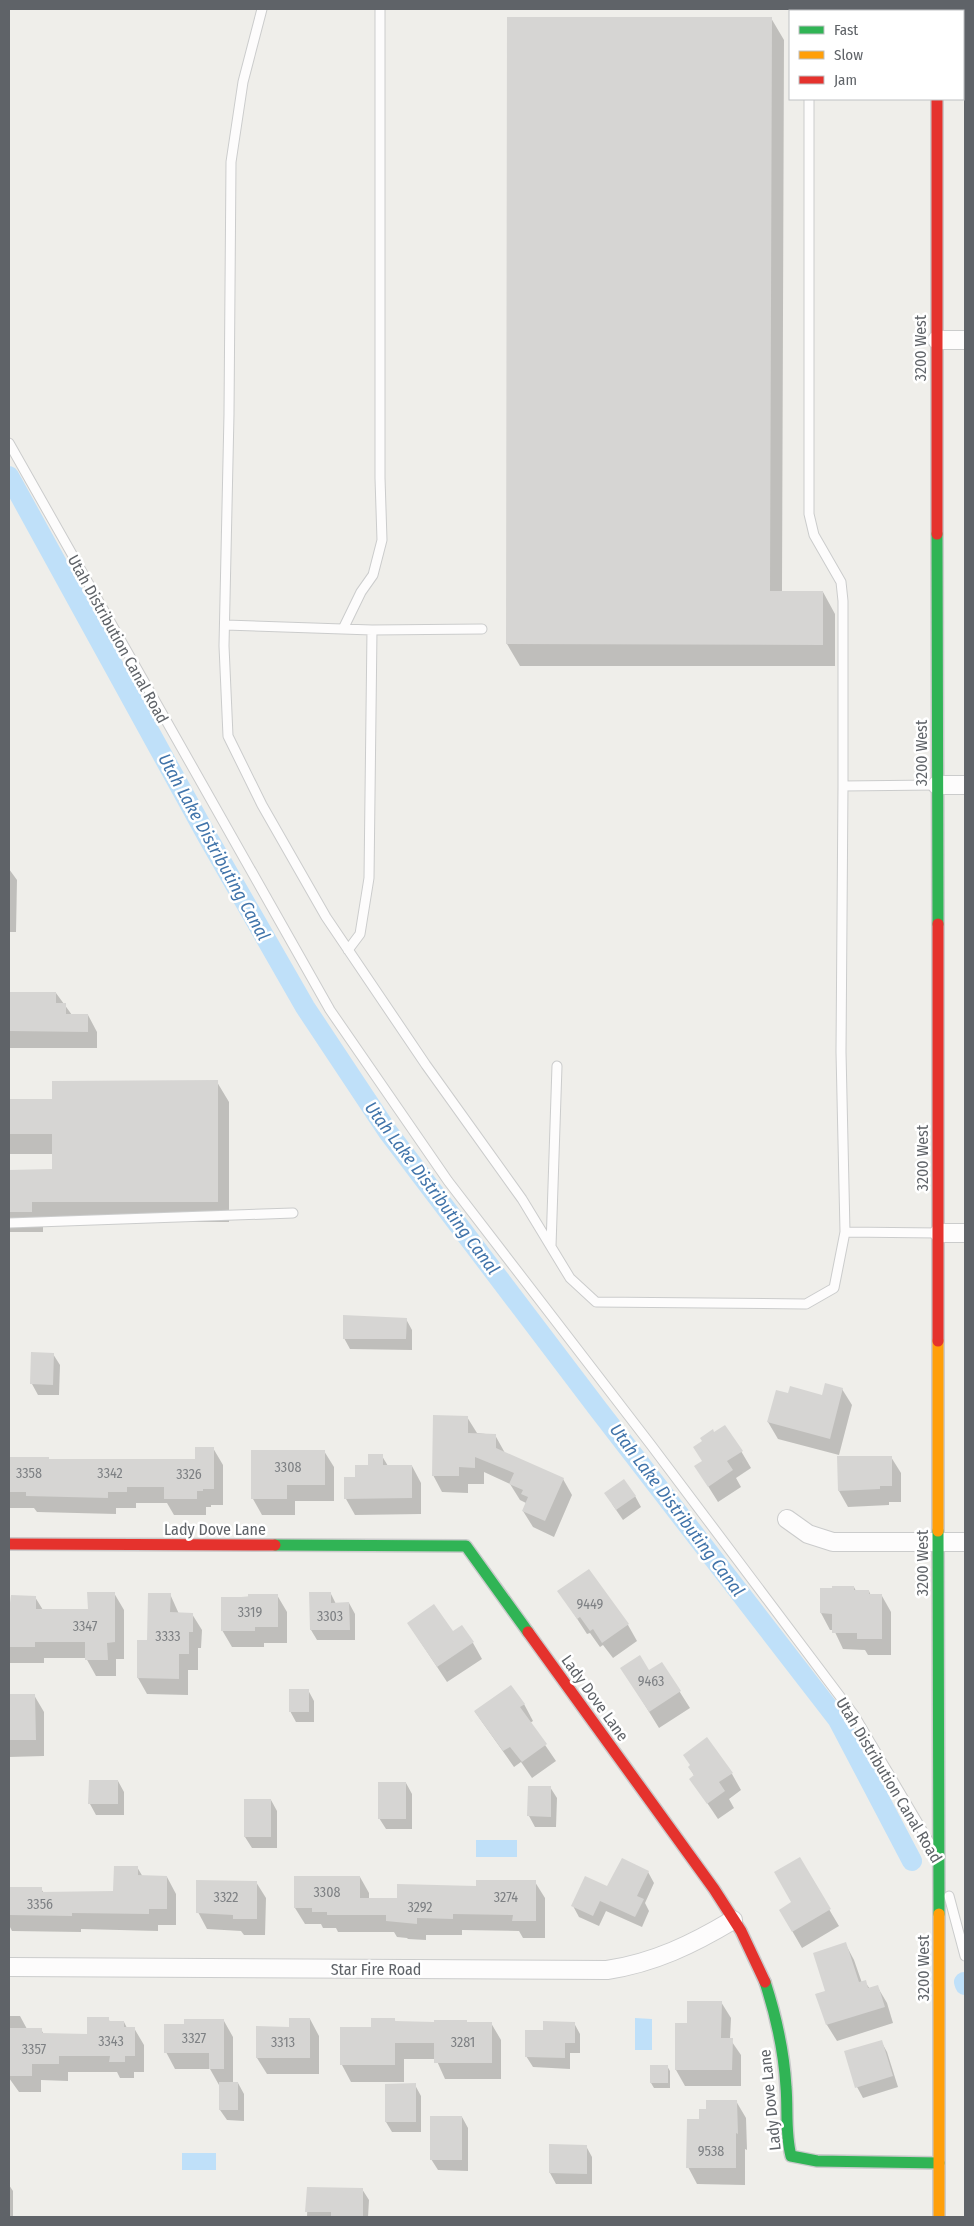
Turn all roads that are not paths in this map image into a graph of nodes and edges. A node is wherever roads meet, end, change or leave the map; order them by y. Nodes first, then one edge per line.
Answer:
1 (262, 9) edge
2 (380, 9) edge
3 (809, 100) edge
4 (936, 100) edge
5 (937, 340) junction
6 (965, 340) edge
7 (9, 443) edge
8 (225, 625) junction
9 (343, 628) junction
10 (482, 628) dead end
11 (372, 630) junction
12 (937, 785) junction
13 (965, 785) edge
14 (843, 786) junction
15 (348, 950) junction
16 (557, 1066) dead end
17 (293, 1214) dead end
18 (9, 1223) edge
19 (845, 1232) junction
20 (939, 1232) junction
21 (965, 1232) edge
22 (551, 1246) junction
23 (787, 1519) dead end
24 (938, 1542) junction
25 (965, 1542) edge
26 (9, 1544) edge
27 (939, 1859) junction
28 (733, 1920) junction
29 (965, 1956) edge
30 (9, 1967) edge
31 (939, 2163) junction
32 (939, 2217) edge

1 - 8 lane
2 - 9 lane
3 - 14 lane
4 - 5 street, 3200 West
5 - 6 street
5 - 12 street, 3200 West
7 - 27 lane, Utah Distribution Canal Road
8 - 9 lane
8 - 15 lane
9 - 11 lane
10 - 11 lane
11 - 15 lane
12 - 13 street
12 - 14 lane
12 - 20 street, 3200 West
14 - 19 lane
15 - 22 lane
16 - 22 lane
17 - 18 lane
19 - 20 lane
19 - 22 lane
20 - 21 street
20 - 24 street, 3200 West
23 - 24 street
24 - 25 street
24 - 27 street, 3200 West
26 - 28 street, Lady Dove Lane
27 - 29 lane, Utah Distribution Canal Road
27 - 31 street, 3200 West
28 - 30 street, Star Fire Road
28 - 31 street, Lady Dove Lane
31 - 32 street, 3200 West

